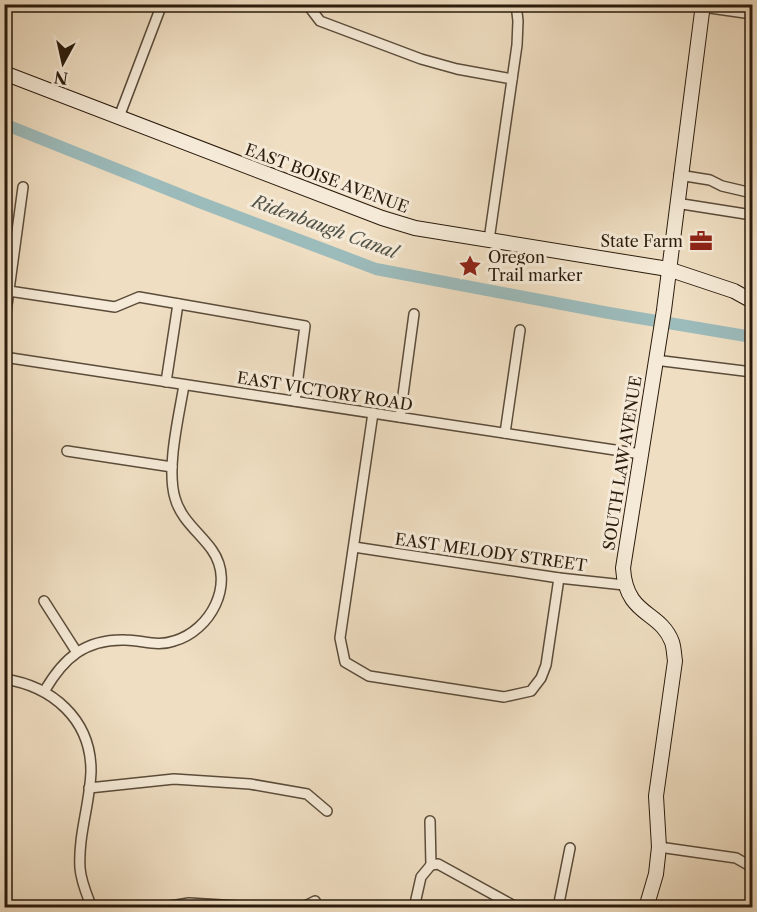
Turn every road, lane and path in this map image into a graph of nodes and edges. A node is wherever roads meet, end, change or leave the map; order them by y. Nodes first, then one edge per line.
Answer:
1 (162, 4) edge
2 (307, 4) edge
3 (516, 4) edge
4 (703, 6) edge
5 (753, 14) edge
6 (4, 73) edge
7 (512, 79) junction
8 (119, 117) junction
9 (679, 175) junction
10 (23, 187) dead end
11 (753, 193) edge
12 (676, 204) junction
13 (753, 215) edge
14 (489, 240) junction
15 (668, 269) junction
16 (9, 291) junction
17 (753, 301) edge
18 (178, 304) junction
19 (414, 314) dead end
20 (4, 327) edge
21 (520, 330) dead end
22 (4, 357) edge
23 (655, 360) junction
24 (753, 372) edge
25 (166, 382) junction
26 (184, 384) junction
27 (295, 401) junction
28 (373, 413) junction
29 (400, 417) junction
30 (505, 433) junction
31 (67, 451) dead end
32 (641, 454) junction
33 (172, 467) junction
34 (354, 547) junction
35 (559, 578) junction
36 (624, 585) junction
37 (44, 601) dead end
38 (76, 651) junction
39 (4, 679) edge
40 (45, 690) junction
41 (89, 788) junction
42 (327, 812) dead end
43 (430, 821) dead end
44 (659, 847) junction
45 (570, 848) dead end
46 (431, 865) junction
47 (753, 867) edge
48 (315, 901) dead end
49 (92, 908) edge
50 (158, 908) edge
51 (270, 908) edge
52 (301, 908) edge
53 (414, 908) edge
54 (518, 908) edge
55 (558, 908) edge
56 (646, 908) edge

1 - 8 street
2 - 7 street
3 - 7 street
4 - 5 street
4 - 9 street, SOUTH LAW AVENUE
6 - 8 street, EAST BOISE AVENUE
7 - 14 street
8 - 14 street, EAST BOISE AVENUE
9 - 11 street
9 - 12 street, SOUTH LAW AVENUE
10 - 16 street
12 - 13 street
12 - 15 street, SOUTH LAW AVENUE
14 - 15 street, EAST BOISE AVENUE
15 - 17 street, EAST BOISE AVENUE
15 - 23 street, SOUTH LAW AVENUE
16 - 18 street
16 - 20 street
18 - 25 street
18 - 27 street
19 - 29 street
21 - 30 street
22 - 25 street, EAST VICTORY ROAD
23 - 24 street
23 - 32 street, SOUTH LAW AVENUE
25 - 26 street, EAST VICTORY ROAD
26 - 27 street, EAST VICTORY ROAD
26 - 33 street
27 - 28 street, EAST VICTORY ROAD
28 - 29 street, EAST VICTORY ROAD
28 - 34 street
29 - 30 street, EAST VICTORY ROAD
30 - 32 street, EAST VICTORY ROAD
31 - 33 street
32 - 36 street, SOUTH LAW AVENUE
33 - 38 street
34 - 35 street, EAST MELODY STREET
34 - 35 street
35 - 36 street, EAST MELODY STREET
36 - 44 street
37 - 38 street
38 - 40 street
39 - 40 street
40 - 41 street
41 - 42 street
41 - 49 street
43 - 46 street
44 - 47 street
44 - 56 street
45 - 55 street
46 - 53 street
46 - 54 street
48 - 52 street
50 - 51 street

